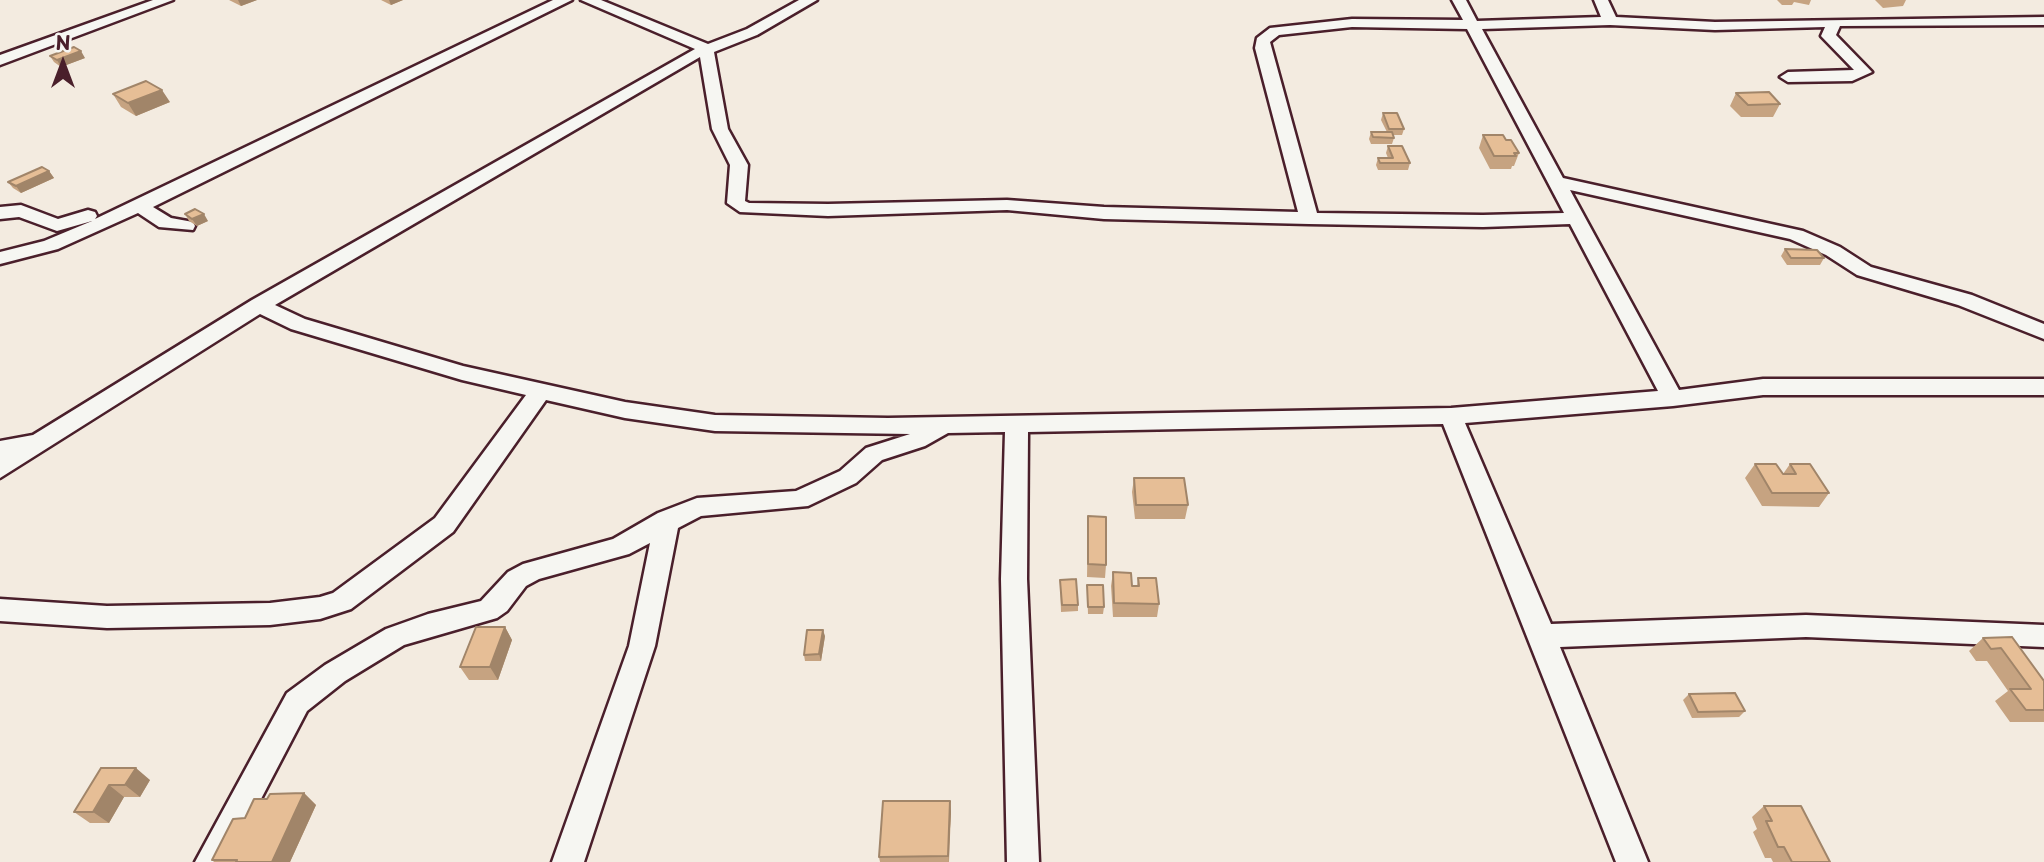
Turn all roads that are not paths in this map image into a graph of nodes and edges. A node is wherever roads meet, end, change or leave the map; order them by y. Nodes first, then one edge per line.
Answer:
1 (166, 0) edge
2 (565, 0) edge
3 (588, 0) edge
4 (810, 0) edge
5 (1459, 0) edge
6 (1601, 0) edge
7 (1610, 21) junction
8 (2044, 21) edge
9 (1830, 22) junction
10 (1475, 25) junction
11 (706, 48) junction
12 (0, 60) edge
13 (1788, 77) dead end
14 (1554, 181) junction
15 (132, 208) junction
16 (0, 212) edge
17 (1309, 218) junction
18 (1576, 218) junction
19 (186, 226) dead end
20 (0, 258) edge
21 (258, 305) junction
22 (2044, 332) edge
23 (2044, 387) edge
24 (541, 391) junction
25 (1672, 398) junction
26 (1451, 416) junction
27 (1017, 422) junction
28 (944, 424) junction
29 (38, 442) junction
30 (0, 450) edge
31 (0, 470) edge
32 (667, 520) junction
33 (0, 610) edge
34 (1542, 636) junction
35 (2044, 636) edge
36 (211, 862) edge
37 (568, 862) edge
38 (1023, 862) edge
39 (1632, 862) edge

1 - 12 street
2 - 15 street
3 - 11 street
4 - 11 street
5 - 10 street
6 - 7 street
7 - 9 street
7 - 10 street
8 - 9 street
9 - 13 street
10 - 14 street
10 - 17 street
11 - 17 street
11 - 21 street
14 - 18 street
14 - 22 street
15 - 16 street
15 - 19 street
15 - 20 street
17 - 18 street
18 - 25 street
21 - 24 street
21 - 29 street
23 - 25 street
24 - 28 street
24 - 33 street
25 - 26 street
26 - 27 street
26 - 34 street
27 - 28 street
27 - 38 street
28 - 32 street
29 - 30 street
29 - 31 street
32 - 36 street
32 - 37 street
34 - 35 street
34 - 39 street

